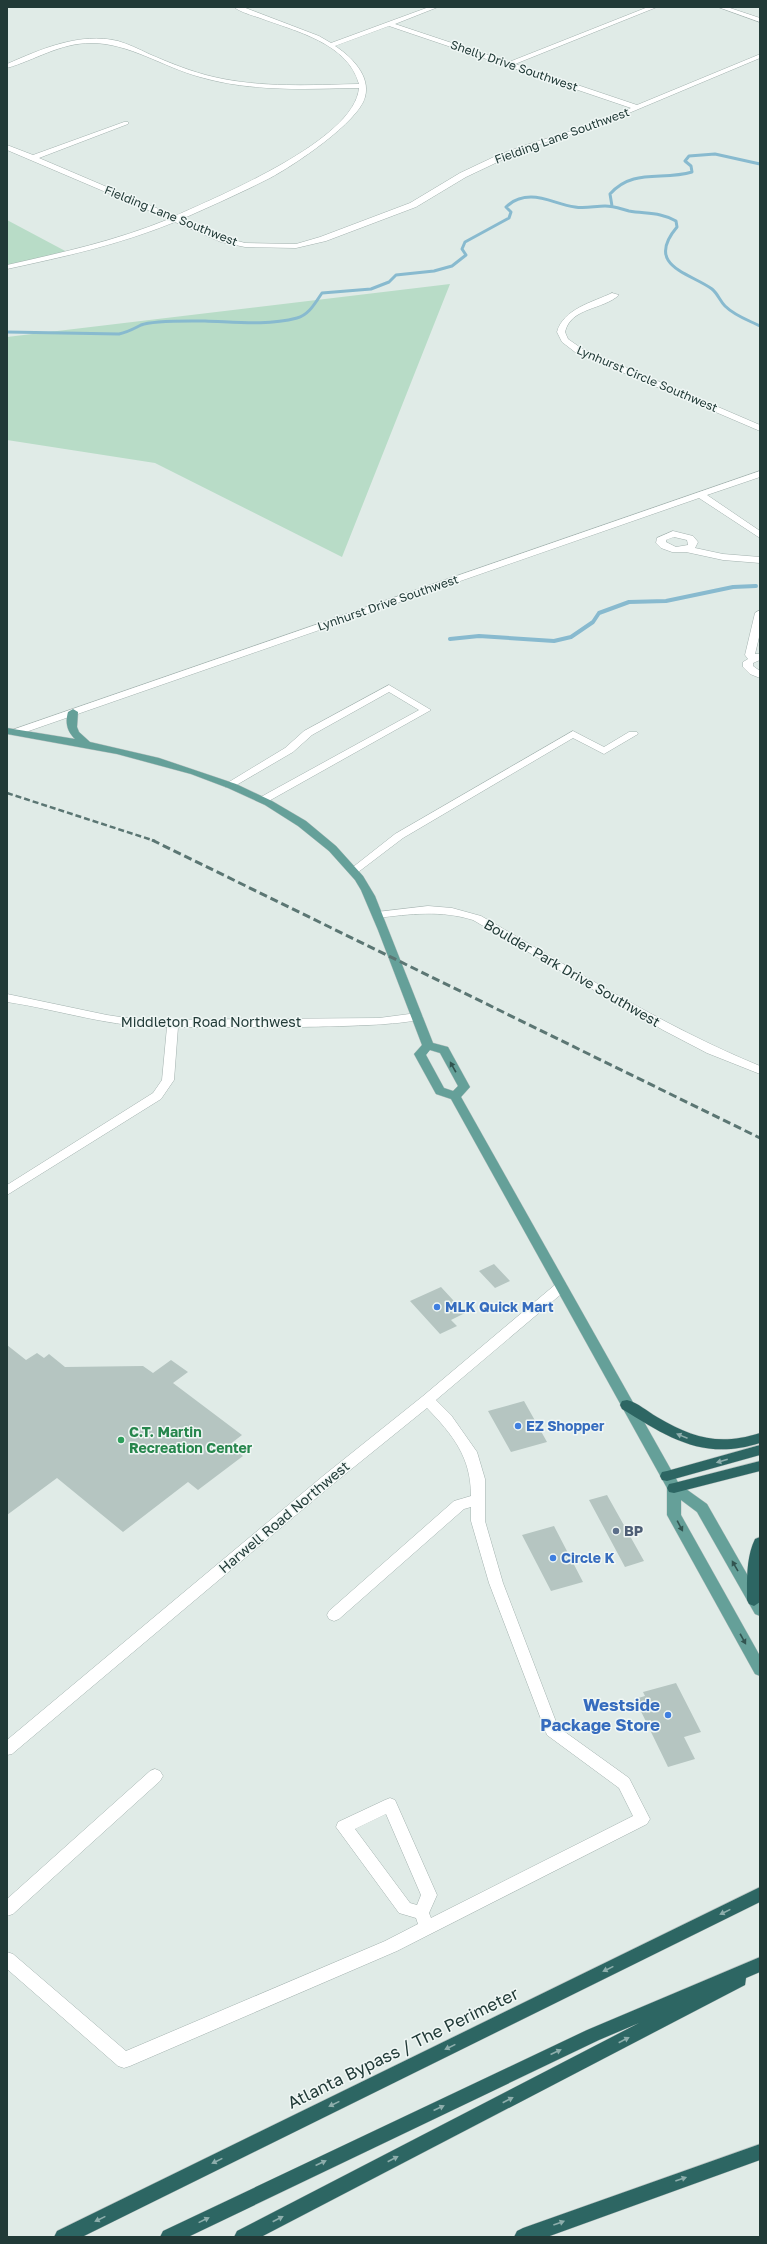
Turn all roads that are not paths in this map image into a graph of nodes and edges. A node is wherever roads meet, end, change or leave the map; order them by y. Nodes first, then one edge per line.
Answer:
1 (237, 7) edge
2 (435, 7) edge
3 (654, 7) edge
4 (721, 7) edge
5 (760, 20) edge
6 (390, 24) junction
7 (331, 45) junction
8 (760, 56) edge
9 (510, 64) junction
10 (7, 66) edge
11 (363, 86) junction
12 (638, 108) junction
13 (126, 123) dead end
14 (7, 147) edge
15 (32, 158) junction
16 (176, 219) junction
17 (7, 267) edge
18 (615, 295) dead end
19 (760, 428) edge
20 (760, 474) edge
21 (701, 495) junction
22 (760, 535) edge
23 (687, 549) dead end
24 (760, 560) edge
25 (760, 614) edge
26 (757, 658) edge
27 (760, 675) edge
28 (73, 712) junction
29 (12, 732) edge
30 (633, 734) dead end
31 (87, 745) junction
32 (229, 785) junction
33 (263, 800) junction
34 (352, 871) junction
35 (377, 915) junction
36 (7, 998) edge
37 (417, 1017) junction
38 (173, 1024) junction
39 (428, 1046) junction
40 (760, 1070) edge
41 (455, 1096) junction
42 (7, 1191) edge
43 (561, 1287) junction
44 (428, 1400) junction
45 (627, 1405) junction
46 (760, 1438) edge
47 (760, 1450) edge
48 (760, 1466) edge
49 (670, 1482) junction
50 (478, 1499) junction
51 (760, 1543) edge
52 (757, 1605) edge
53 (334, 1616) dead end
54 (760, 1670) edge
55 (7, 1749) edge
56 (155, 1776) dead end
57 (760, 1894) edge
58 (7, 1909) edge
59 (421, 1913) junction
60 (428, 1928) junction
61 (7, 1959) edge
62 (760, 1964) edge
63 (760, 1970) edge
64 (760, 2152) edge
65 (63, 2237) edge
66 (169, 2237) edge
67 (243, 2237) edge
68 (523, 2237) edge

1 - 7 street
2 - 6 street
3 - 9 street
4 - 5 street
6 - 7 street
6 - 9 street, Shelly Drive Southwest
7 - 11 street
8 - 12 street, Fielding Lane Southwest
9 - 12 street, Shelly Drive Southwest
10 - 11 street
11 - 16 street
12 - 16 street, Fielding Lane Southwest
13 - 15 street
14 - 15 street, Fielding Lane Southwest
15 - 16 street, Fielding Lane Southwest
16 - 17 street
18 - 19 street, Lynhurst Circle Southwest
20 - 21 street, Lynhurst Drive Southwest
21 - 22 street
21 - 28 street, Lynhurst Drive Southwest
23 - 24 street
25 - 26 street
26 - 27 street
28 - 29 street, Lynhurst Drive Southwest
28 - 31 main road
29 - 31 main road
30 - 34 street
31 - 32 main road
32 - 33 main road
32 - 33 street
33 - 34 main road
34 - 35 main road
35 - 37 main road
35 - 40 street, Boulder Park Drive Southwest
36 - 38 street, Middleton Road Northwest
37 - 38 street, Middleton Road Northwest
37 - 39 main road
38 - 42 street
39 - 41 main road
41 -> 39 main road
41 - 43 main road
43 - 44 street, Harwell Road Northwest
43 - 45 main road
44 - 50 street
44 - 55 street, Harwell Road Northwest
46 -> 45 highway
45 - 49 main road
47 -> 49 highway
48 - 49 highway
52 -> 49 main road
49 -> 54 main road
50 - 53 street
50 - 60 street
51 - 52 highway
56 - 58 street
57 -> 65 highway, Atlanta Bypass / The Perimeter
59 - 59 street
59 - 60 street
60 - 61 street
66 -> 62 highway
67 -> 63 highway
68 -> 64 highway

